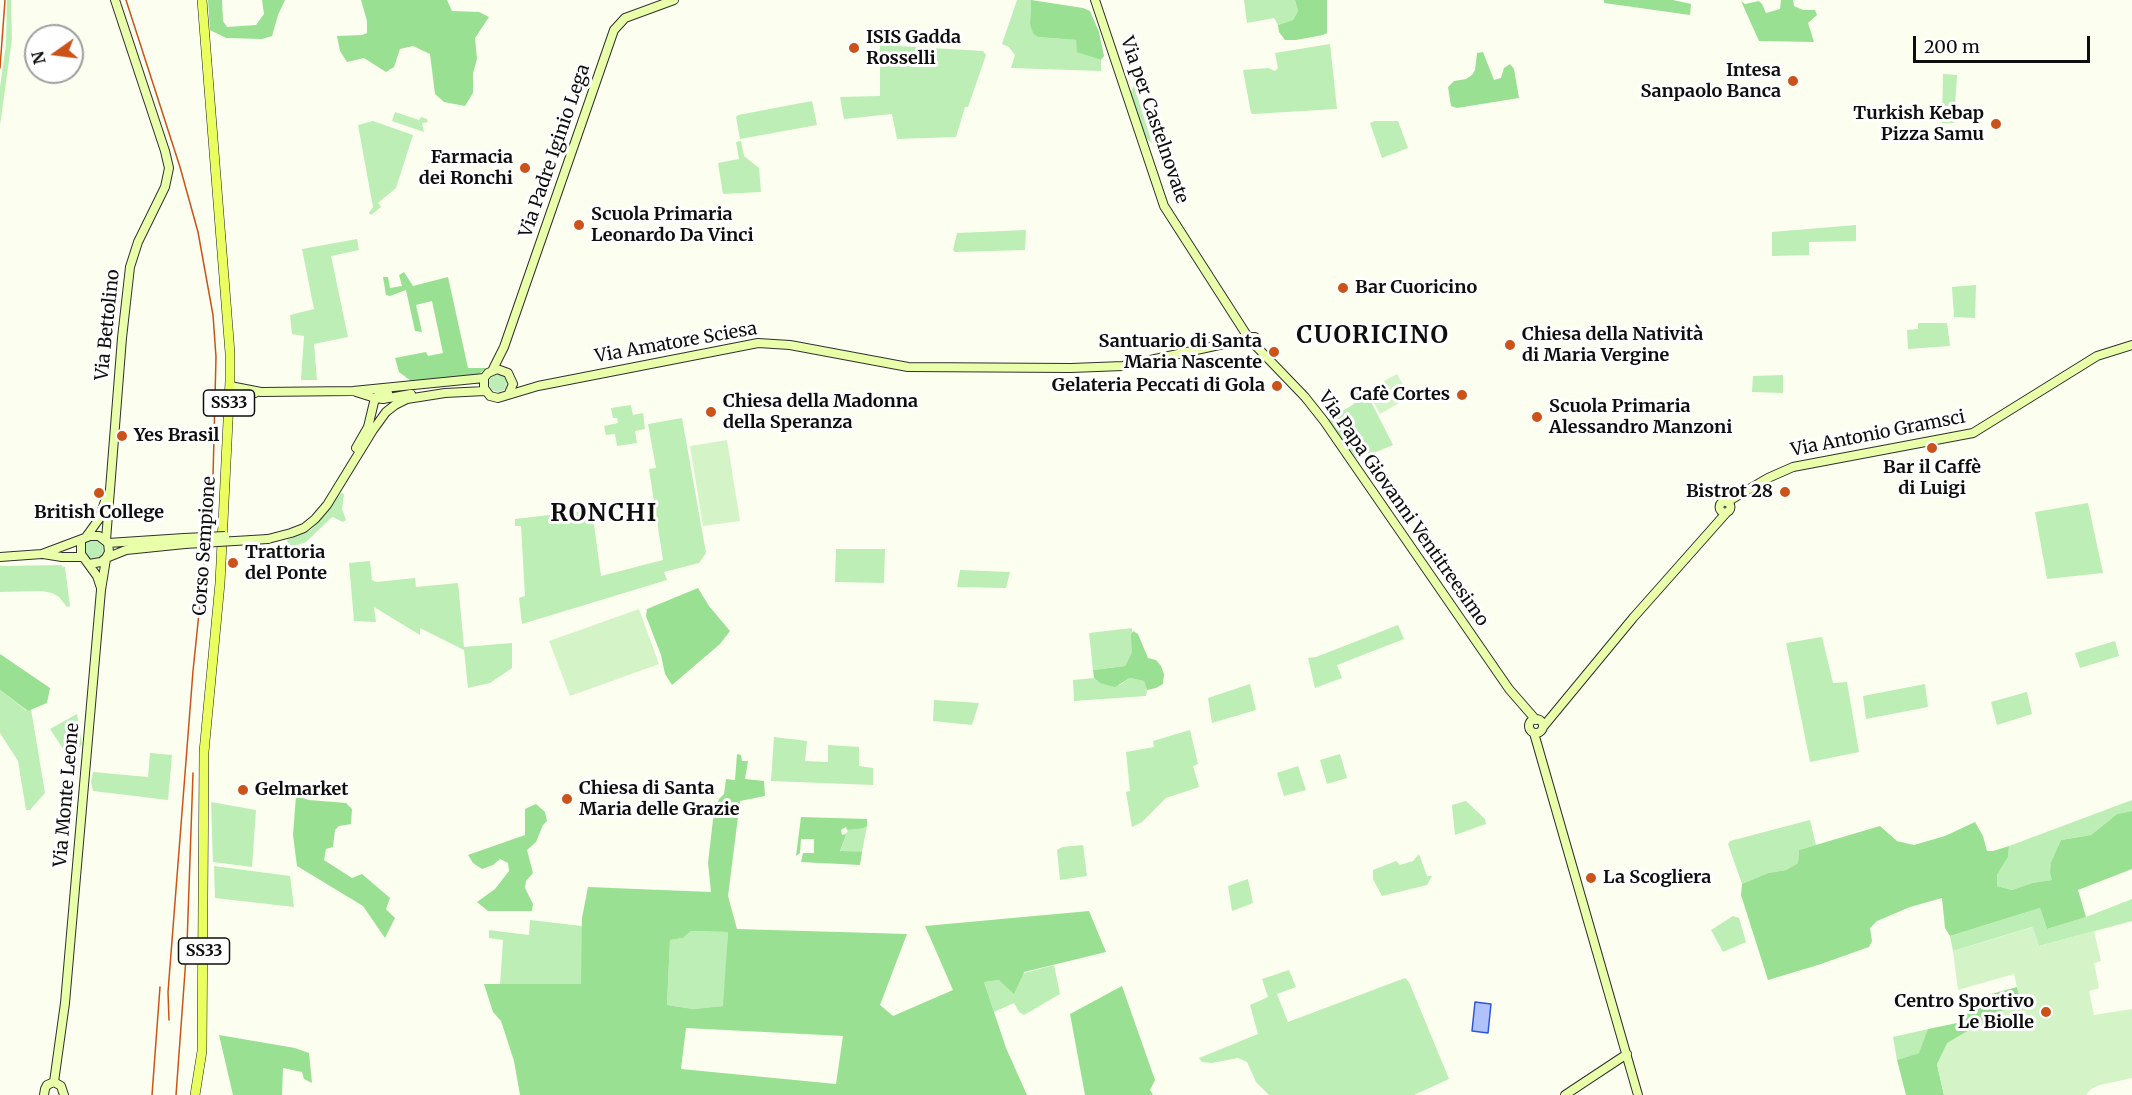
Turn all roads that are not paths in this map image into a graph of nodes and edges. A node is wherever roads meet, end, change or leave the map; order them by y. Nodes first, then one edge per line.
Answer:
1 (115, 0) edge
2 (202, 0) edge
3 (674, 0) edge
4 (1095, 0) edge
5 (1250, 341) junction
6 (2132, 345) edge
7 (504, 347) junction
8 (493, 369) junction
9 (506, 371) junction
10 (484, 378) junction
11 (512, 381) junction
12 (438, 382) junction
13 (230, 386) junction
14 (538, 386) junction
15 (353, 391) junction
16 (485, 391) junction
17 (261, 392) junction
18 (445, 393) junction
19 (509, 393) junction
20 (364, 395) junction
21 (229, 398) junction
22 (375, 398) junction
23 (372, 409) junction
24 (386, 412) junction
25 (110, 483) junction
26 (267, 537) junction
27 (83, 539) junction
28 (107, 541) junction
29 (184, 541) junction
30 (42, 554) junction
31 (0, 557) edge
32 (106, 558) junction
33 (86, 560) junction
34 (101, 590) junction
35 (1537, 726) junction
36 (1627, 1054) junction
37 (57, 1083) junction
38 (44, 1095) edge
39 (64, 1095) edge
40 (195, 1095) edge
41 (1565, 1095) edge
42 (1638, 1095) edge

1 - 25 street, Via Bettolino
2 - 13 main road, Corso Sempione / SS33
3 - 7 street, Via Padre Iginio Lega
4 - 5 street, Via per Castelnovate
5 - 14 street, Via Amatore Sciesa
5 - 35 street, Via Papa Giovanni Ventitreesimo
6 - 35 street, Via Antonio Gramsci
7 - 8 street, Via Padre Iginio Lega
7 - 9 street, Via Padre Iginio Lega
8 - 9 street
8 - 10 street
9 - 11 street
10 - 12 street
10 - 16 street
11 - 14 street, Via Amatore Sciesa
11 - 19 street
12 - 15 street
12 - 22 street
13 - 17 street
13 - 21 main road, Corso Sempione / SS33
14 - 19 street, Via Amatore Sciesa
15 - 17 street
15 - 20 street
16 - 18 street
16 - 19 street
17 - 21 street
18 - 22 street
18 - 24 street
20 - 22 street
20 - 23 street
21 - 40 main road, Corso Sempione / SS33
22 - 23 street
23 - 24 street
23 - 26 street
24 - 26 street
25 - 27 street
25 - 28 street
26 - 29 street, bridge
27 - 28 street
27 - 30 street
27 - 33 street
28 - 29 street
28 - 32 street
29 - 32 street
30 - 31 street
30 - 33 street
32 - 33 street
32 - 34 street, Via Monte Leone
33 - 34 street, Via Monte Leone
34 - 37 street, Via Monte Leone
35 - 36 street
36 - 41 street
36 - 42 street
37 - 38 street
37 - 39 street

